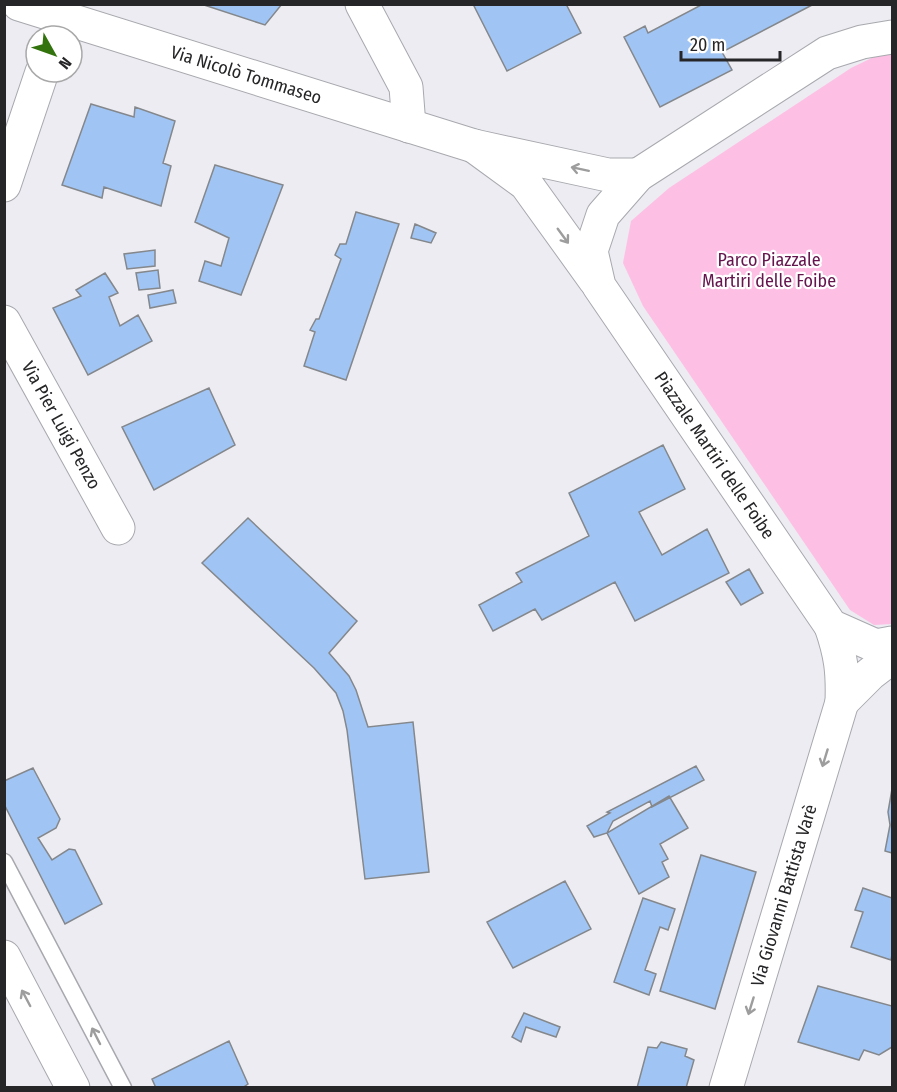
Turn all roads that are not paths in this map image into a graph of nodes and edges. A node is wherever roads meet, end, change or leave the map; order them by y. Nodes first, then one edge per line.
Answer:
1 (19, 4) edge
2 (362, 4) edge
3 (892, 14) edge
4 (53, 24) edge
5 (84, 34) edge
6 (892, 38) edge
7 (827, 53) junction
8 (38, 84) edge
9 (409, 126) junction
10 (474, 146) junction
11 (638, 175) junction
12 (4, 185) edge
13 (599, 286) junction
14 (4, 322) edge
15 (118, 528) dead end
16 (831, 626) junction
17 (892, 643) edge
18 (892, 657) edge
19 (842, 702) junction
20 (4, 862) edge
21 (4, 957) edge
22 (73, 1088) edge
23 (123, 1088) edge
24 (726, 1088) edge

1 - 4 street, Via Nicolò Tommaseo
2 - 9 street
3 - 7 street, Piazzale Martiri delle Foibe
5 - 9 street, Via Nicolò Tommaseo
6 - 7 street, Piazzale Martiri delle Foibe
7 - 11 street, Piazzale Martiri delle Foibe
8 - 12 street
9 - 10 street, Via Nicolò Tommaseo
11 -> 10 street
10 -> 13 street, Piazzale Martiri delle Foibe
11 - 13 street, Piazzale Martiri delle Foibe
13 - 16 street, Piazzale Martiri delle Foibe
14 - 15 street, Via Pier Luigi Penzo
16 - 17 street
16 - 19 street, Piazzale Martiri delle Foibe
18 - 19 street
19 -> 24 street, Via Giovanni Battista Varè
23 -> 20 lane
22 -> 21 street

